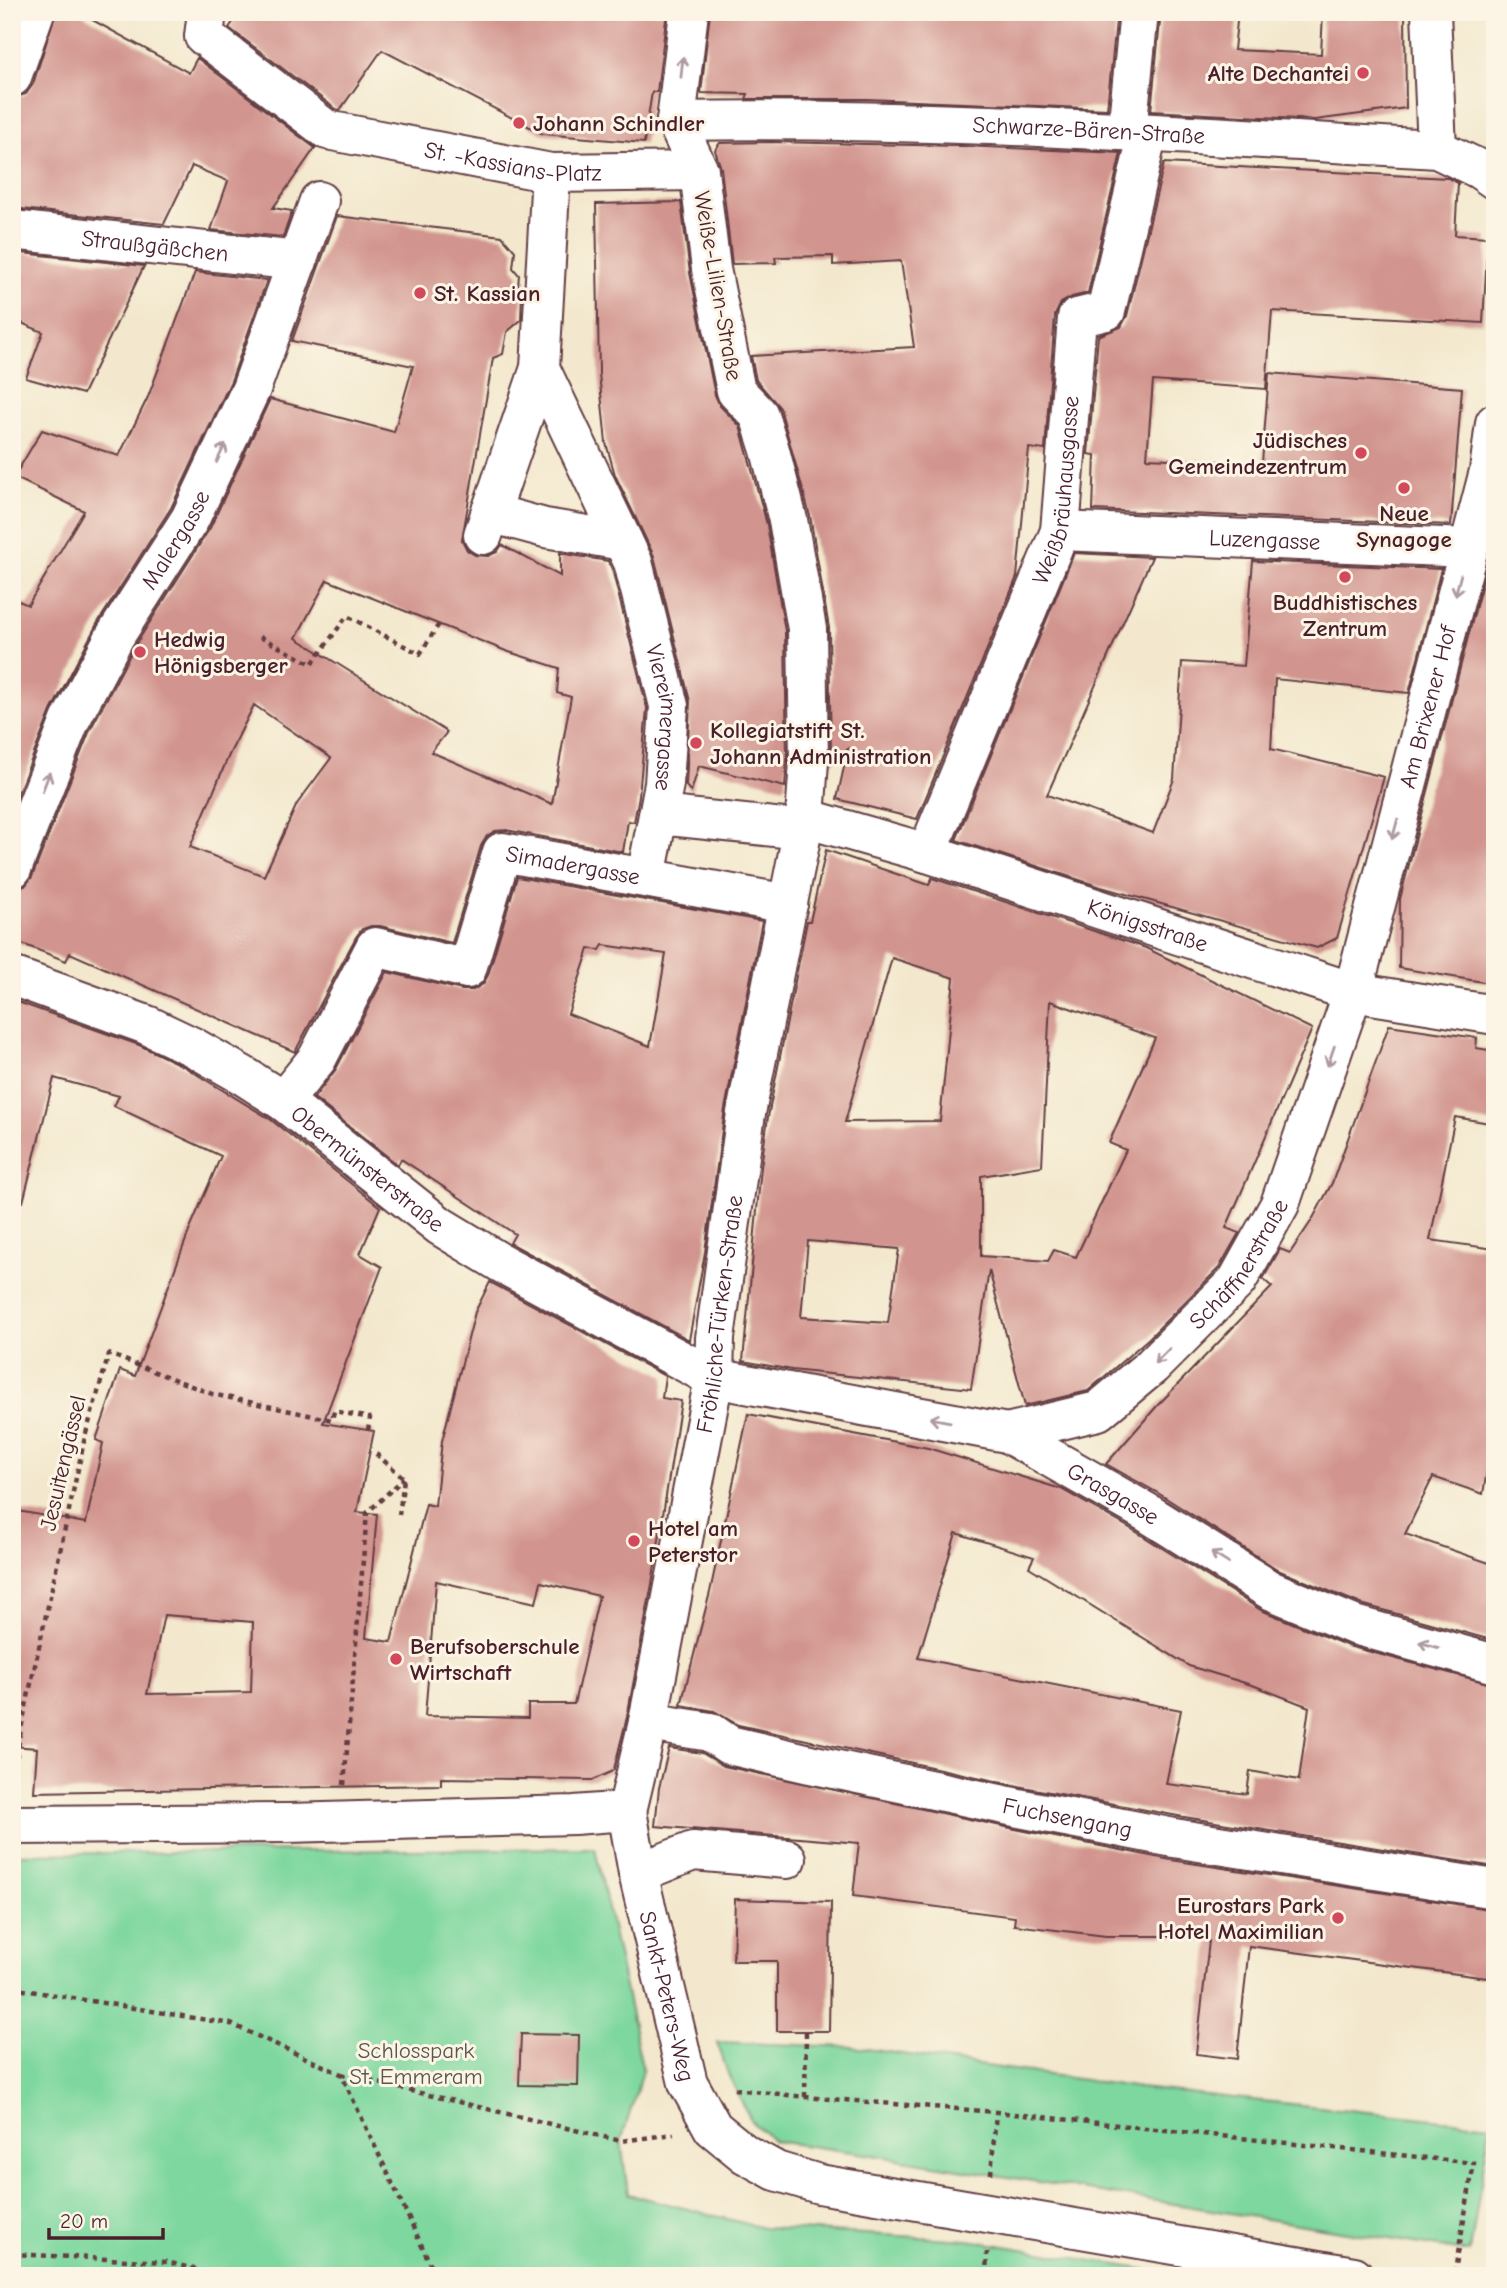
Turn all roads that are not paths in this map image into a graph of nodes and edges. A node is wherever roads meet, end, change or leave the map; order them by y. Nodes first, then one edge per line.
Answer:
1 (36, 12) edge
2 (207, 12) edge
3 (689, 12) edge
4 (1139, 12) edge
5 (1431, 12) edge
6 (12, 77) edge
7 (676, 121) junction
8 (1137, 132) junction
9 (1437, 149) junction
10 (699, 171) junction
11 (551, 173) junction
12 (1495, 180) edge
13 (319, 201) dead end
14 (12, 230) edge
15 (298, 261) junction
16 (540, 368) junction
17 (1495, 423) edge
18 (1060, 531) junction
19 (1468, 548) junction
20 (628, 552) junction
21 (659, 815) junction
22 (804, 824) junction
23 (927, 853) junction
24 (12, 869) edge
25 (646, 877) junction
26 (788, 904) junction
27 (12, 976) edge
28 (1353, 992) junction
29 (1495, 1015) edge
30 (284, 1101) junction
31 (714, 1378) junction
32 (1007, 1433) junction
33 (1495, 1664) edge
34 (648, 1722) junction
35 (627, 1811) junction
36 (12, 1825) edge
37 (787, 1859) dead end
38 (638, 1873) junction
39 (1495, 1889) edge
40 (1354, 2276) edge

1 - 6 street
2 - 11 street, St. -Kassians-Platz
7 -> 3 street
4 - 8 street
5 - 9 street
7 - 8 street, Schwarze-Bären-Straße
7 - 10 street, Weiße-Lilien-Straße
8 - 9 street, Schwarze-Bären-Straße
8 - 18 street, Weißbräuhausgasse
9 - 12 street, Schwarze-Bären-Straße
10 - 11 street, St. -Kassians-Platz
10 - 22 street, Weiße-Lilien-Straße
11 - 16 street
13 - 15 street, Malergasse
14 - 15 street, Straußgäßchen
24 -> 15 street, Malergasse
16 - 20 street, Viereimergasse
16 - 20 street
17 - 19 street, Am Brixener Hof
18 - 19 street, Luzengasse
18 - 23 street, Weißbräuhausgasse
19 -> 28 street, Am Brixener Hof
20 - 21 street, Viereimergasse
21 - 22 street, Königsstraße
21 - 25 street, Viereimergasse
22 - 23 street, Königsstraße
22 - 26 street, Fröhliche-Türken-Straße
23 - 28 street, Königsstraße
25 - 26 street, Simadergasse
25 - 30 street, Simadergasse
26 - 31 street, Fröhliche-Türken-Straße
27 - 30 street, Obermünsterstraße
28 - 29 street, Königsstraße
28 -> 32 street, Schäffnerstraße
30 - 31 street, Obermünsterstraße
32 -> 31 street, Grasgasse
31 - 34 street, Fröhliche-Türken-Straße
33 -> 32 street, Grasgasse
34 - 35 street, Fröhliche-Türken-Straße
34 - 39 street, Fuchsengang
35 - 36 street
35 - 38 street, Sankt-Peters-Weg
37 - 38 street
38 - 40 street, Sankt-Peters-Weg

